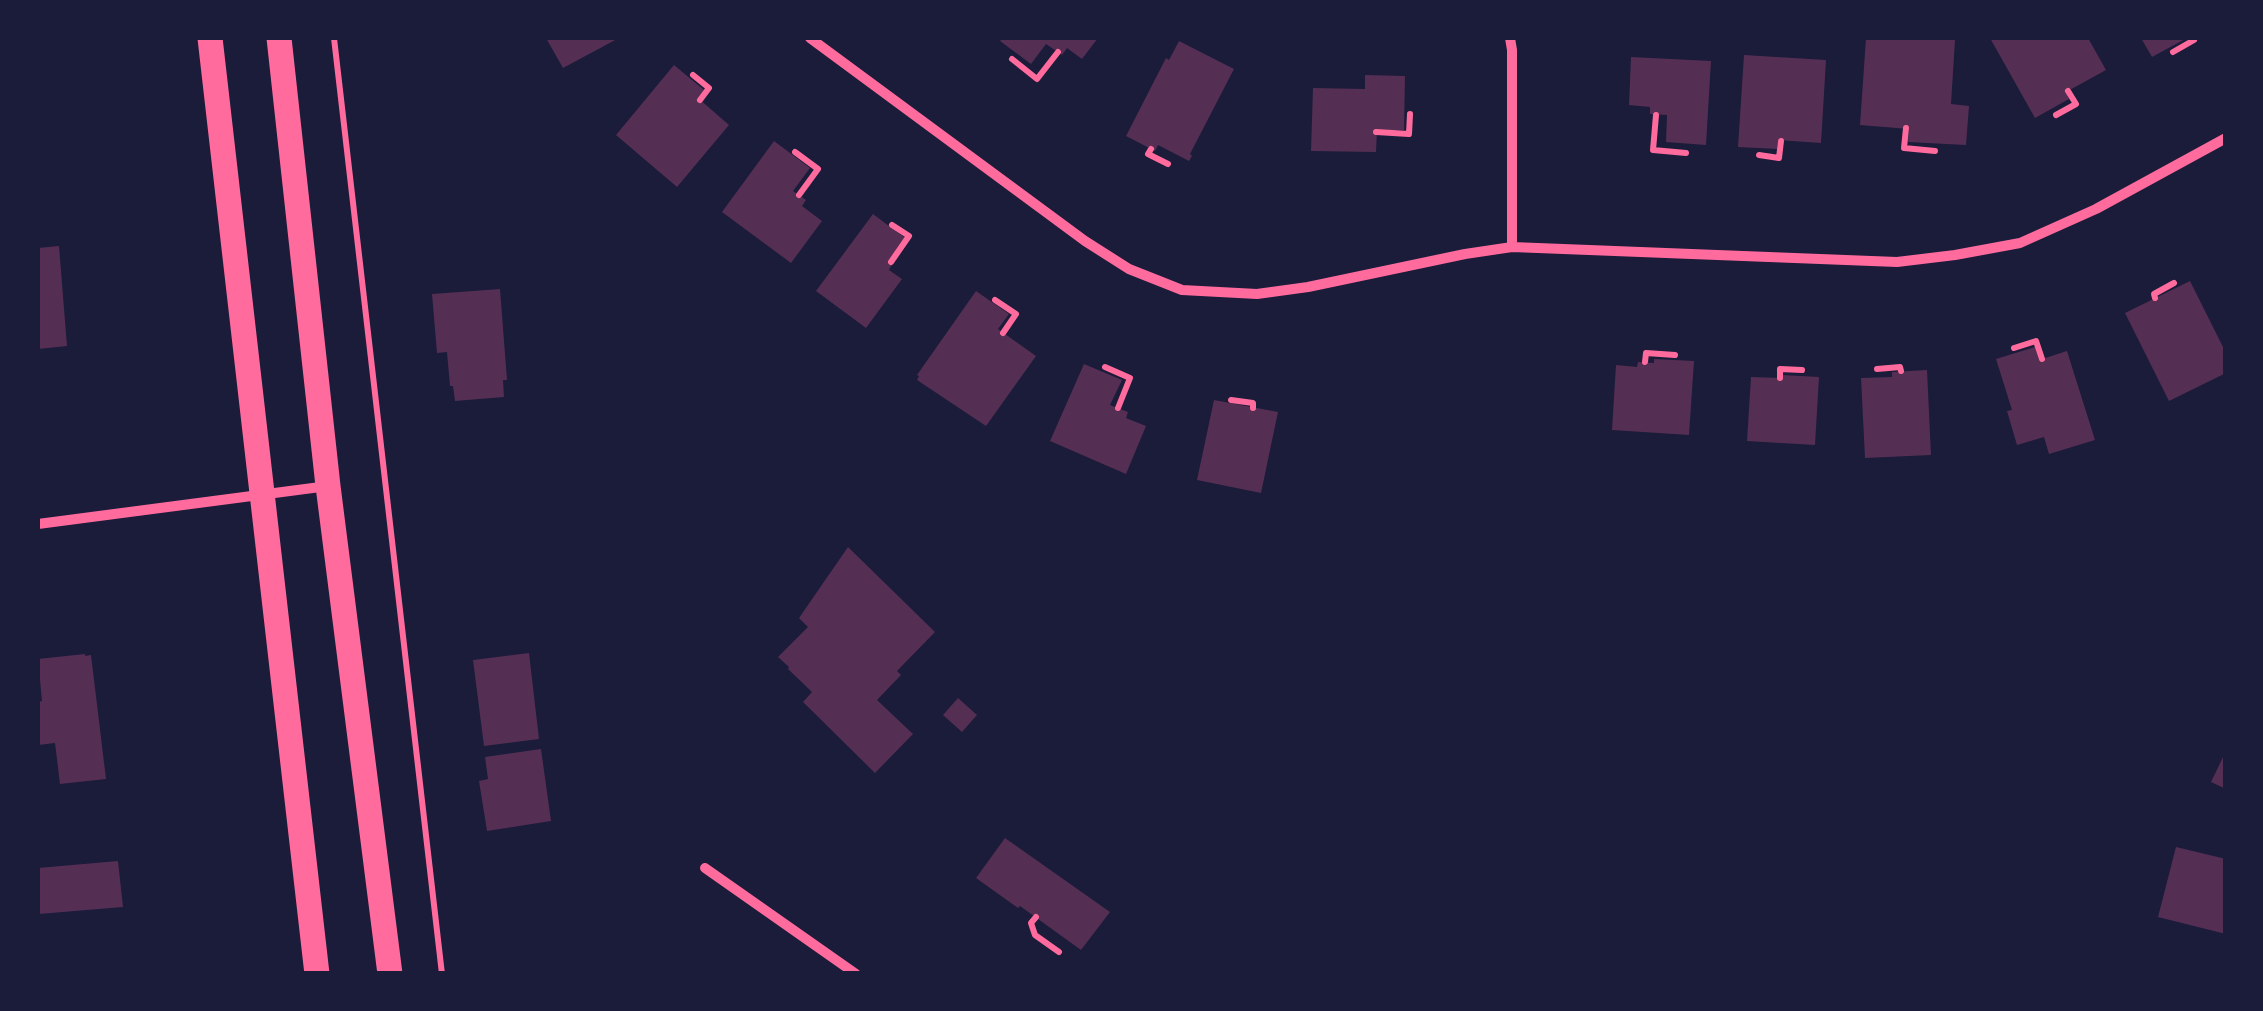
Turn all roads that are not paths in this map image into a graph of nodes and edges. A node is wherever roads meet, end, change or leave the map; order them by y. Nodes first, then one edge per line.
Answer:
1 (210, 38) edge
2 (279, 38) edge
3 (810, 38) edge
4 (1510, 38) edge
5 (2226, 138) edge
6 (1512, 247) junction
7 (328, 486) junction
8 (260, 494) junction
9 (38, 524) edge
10 (705, 868) dead end
11 (316, 974) edge
12 (390, 974) edge
13 (856, 974) edge

1 - 8 main road
2 - 7 main road
3 - 6 street
4 - 6 street
5 - 6 street
7 - 8 street
7 - 12 main road
8 - 9 street
8 - 11 main road
10 - 13 street

